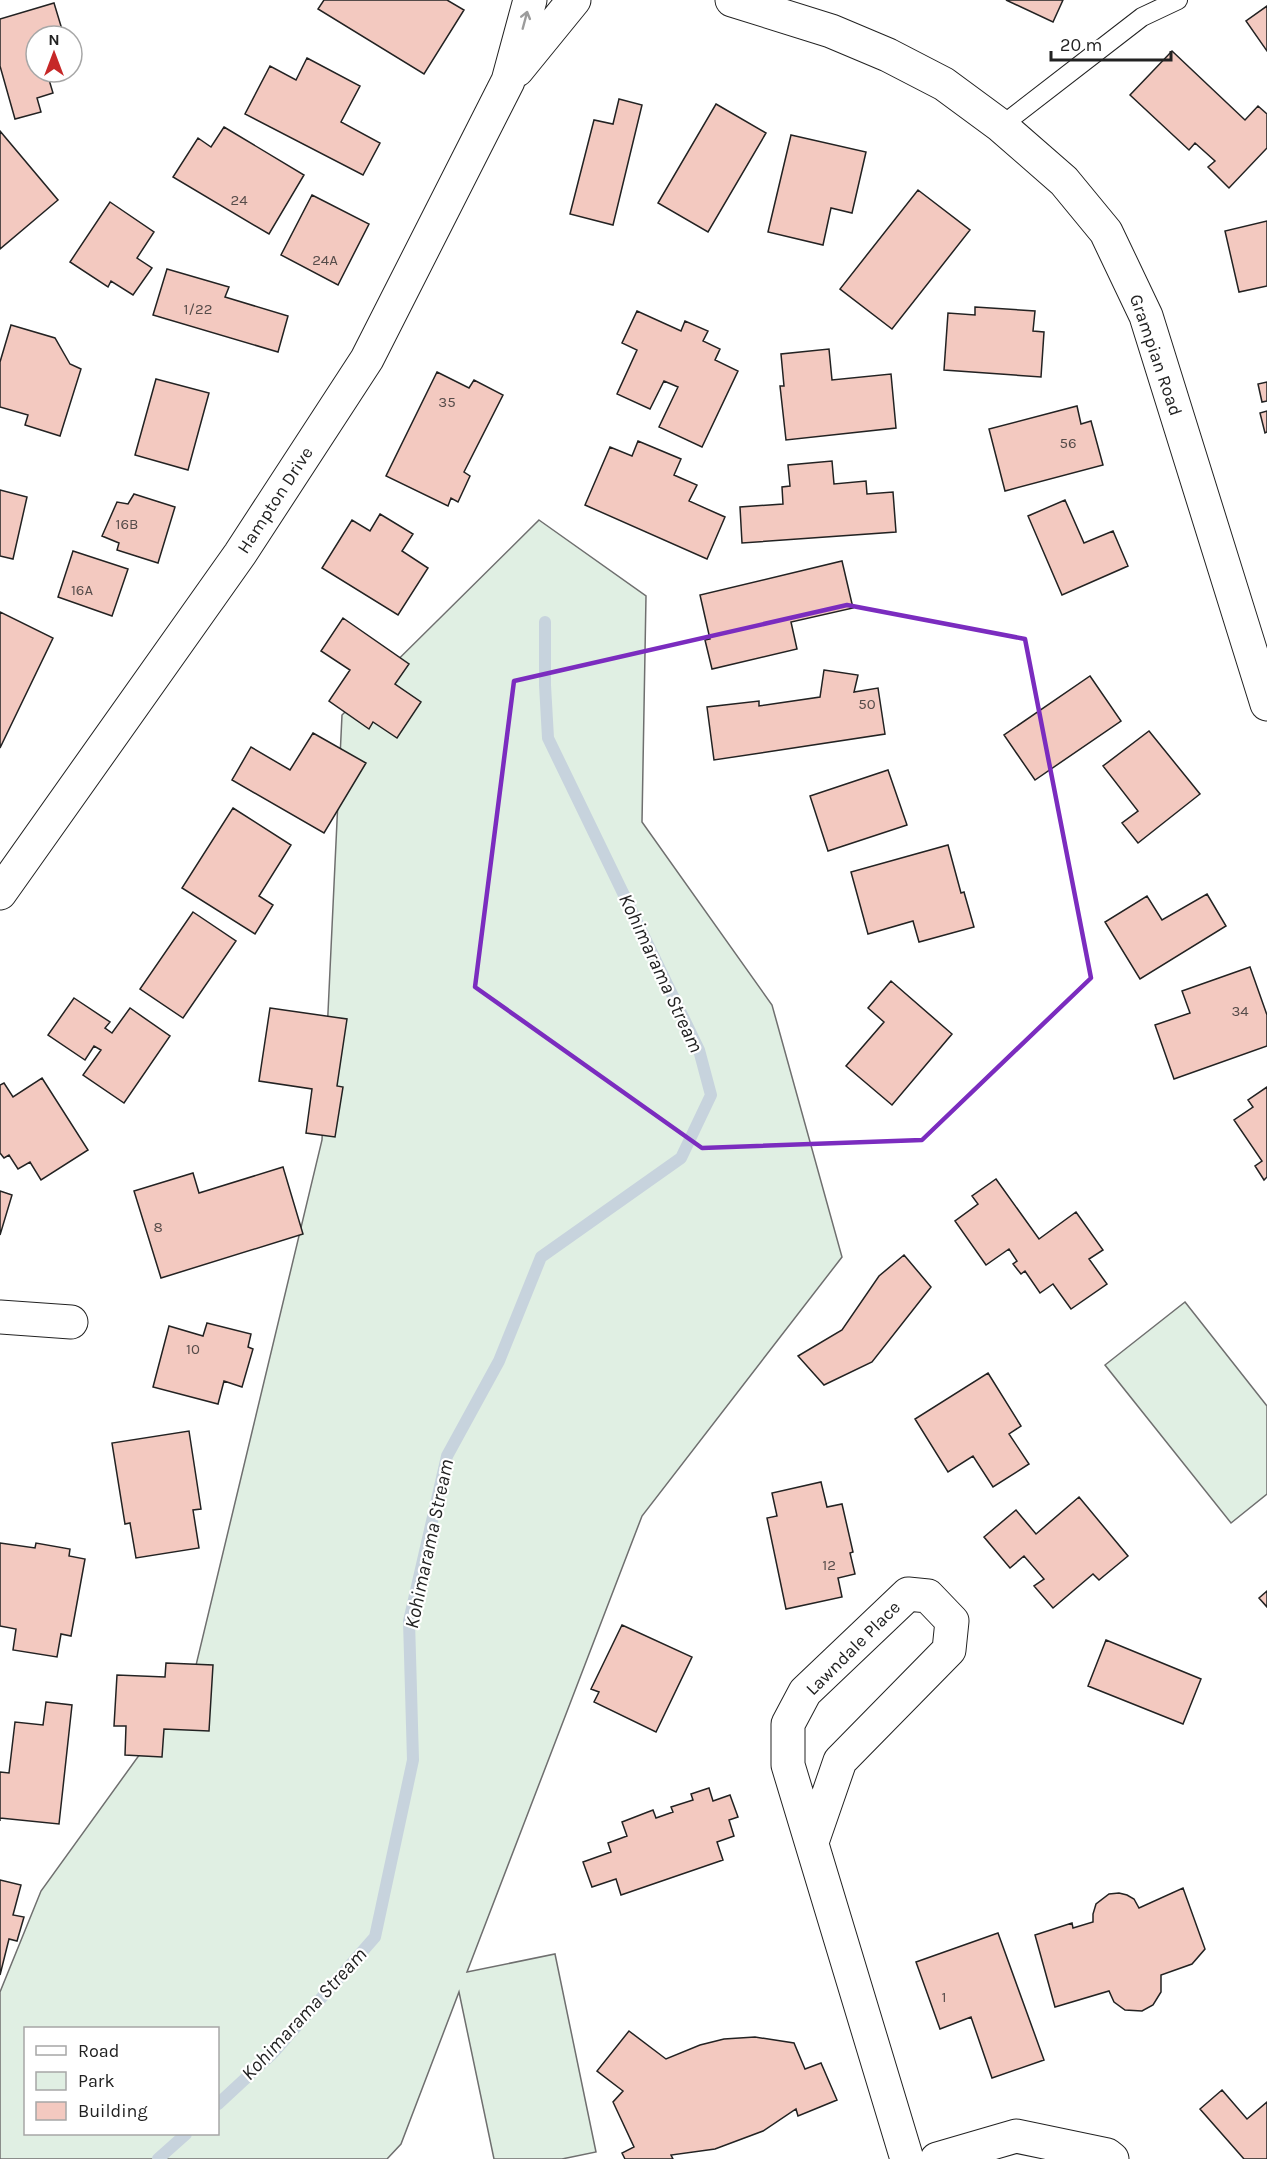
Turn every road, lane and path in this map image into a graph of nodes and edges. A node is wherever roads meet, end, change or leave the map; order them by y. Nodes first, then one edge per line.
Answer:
1 (530, 0) edge
2 (574, 0) edge
3 (732, 0) edge
4 (1178, 0) edge
5 (508, 81) junction
6 (1001, 126) junction
7 (1267, 704) edge
8 (0, 893) edge
9 (0, 1317) edge
10 (71, 1322) dead end
11 (812, 1842) junction
12 (907, 2159) edge
13 (937, 2159) edge
14 (1112, 2159) edge

5 -> 1 street, Hampton Drive
2 - 5 street, Hampton Drive
3 - 6 street, Grampian Road
4 - 6 lane
5 - 8 street, Hampton Drive
6 - 7 street, Grampian Road
9 - 10 street
11 - 11 street, Lawndale Place
11 - 12 street, Lawndale Place
13 - 14 street

